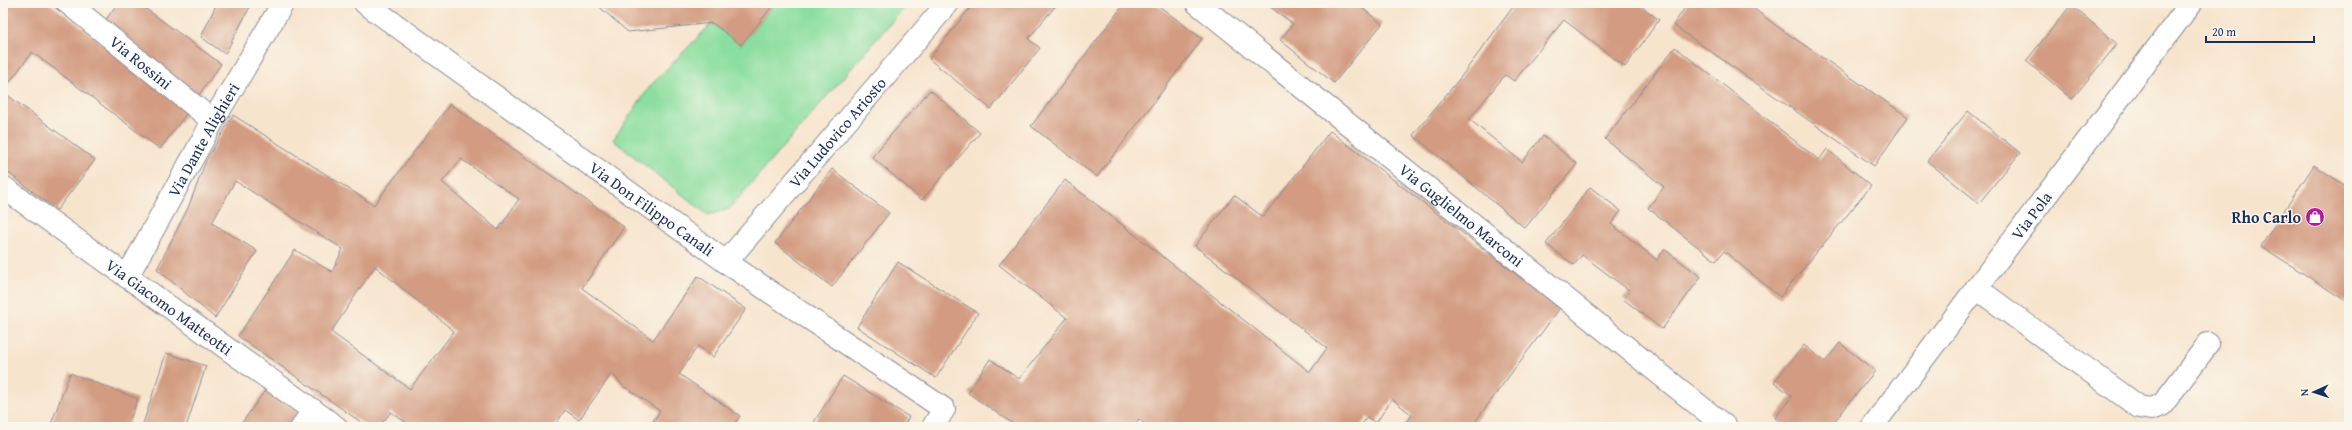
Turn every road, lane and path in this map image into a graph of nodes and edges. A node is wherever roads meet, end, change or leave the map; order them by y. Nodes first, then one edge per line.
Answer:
1 (68, 3) edge
2 (283, 3) edge
3 (365, 3) edge
4 (948, 3) edge
5 (1197, 3) edge
6 (2191, 3) edge
7 (213, 121) junction
8 (3, 187) edge
9 (726, 262) junction
10 (127, 277) junction
11 (1976, 288) junction
12 (2208, 344) dead end
13 (308, 418) edge
14 (336, 427) edge
15 (933, 427) edge
16 (1726, 427) edge
17 (1872, 427) edge

1 - 7 street, Via Rossini
2 - 7 street, Via Dante Alighieri
3 - 9 street, Via Don Filippo Canali
4 - 9 street, Via Ludovico Ariosto
5 - 16 street, Via Guglielmo Marconi
6 - 11 street, Via Pola
7 - 10 street, Via Dante Alighieri
8 - 10 street, Via Giacomo Matteotti
9 - 15 street, Via Don Filippo Canali
10 - 13 street, Via Giacomo Matteotti
11 - 12 street
11 - 17 street, Via Pola
13 - 14 street, Via Giacomo Matteotti

